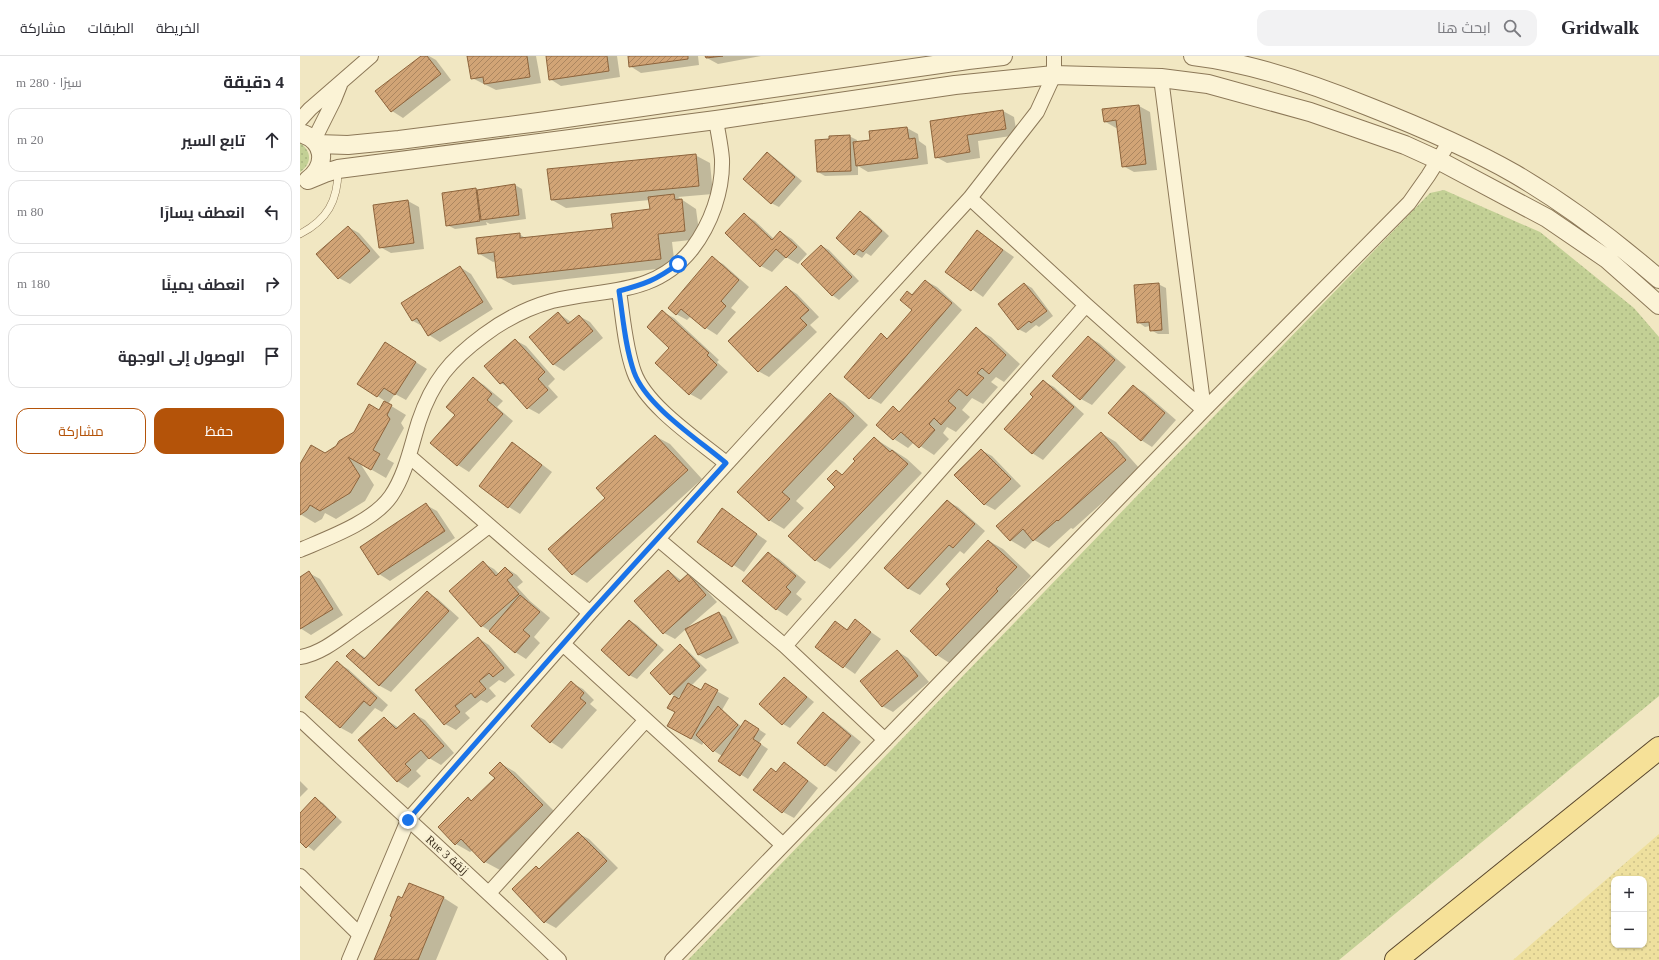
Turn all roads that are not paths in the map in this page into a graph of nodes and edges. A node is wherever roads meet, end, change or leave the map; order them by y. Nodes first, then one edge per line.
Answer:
1 (371, 56) edge
2 (1003, 56) edge
3 (1054, 56) edge
4 (1193, 56) edge
5 (1054, 74) junction
6 (1161, 78) junction
7 (341, 83) junction
8 (300, 120) edge
9 (716, 120) junction
10 (310, 139) edge
11 (1450, 141) junction
12 (1438, 160) junction
13 (338, 169) junction
14 (302, 183) edge
15 (970, 198) junction
16 (300, 234) edge
17 (1659, 279) edge
18 (619, 291) junction
19 (1086, 305) junction
20 (1659, 305) edge
21 (1204, 410) junction
22 (409, 456) junction
23 (726, 463) junction
24 (489, 526) junction
25 (658, 538) junction
26 (300, 550) edge
27 (590, 613) junction
28 (563, 644) junction
29 (784, 646) junction
30 (300, 657) edge
31 (300, 719) edge
32 (645, 721) junction
33 (886, 740) junction
34 (1659, 748) edge
35 (408, 820) junction
36 (783, 845) junction
37 (300, 876) edge
38 (489, 893) junction
39 (359, 934) junction
40 (349, 960) edge
41 (559, 960) edge
42 (672, 960) edge
43 (1396, 960) edge

1 - 7 street
2 - 10 street
3 - 5 street
4 - 11 street
5 - 6 street
5 - 9 street
5 - 15 street
6 - 12 street
6 - 21 street
7 - 8 street
7 - 10 street
9 - 13 street
9 - 18 street
10 - 14 street
11 - 12 street
11 - 17 street
12 - 20 street
12 - 21 street
13 - 14 street
13 - 16 lane
15 - 19 street
15 - 23 street
18 - 22 street
18 - 23 street
19 - 21 street
19 - 29 street
21 - 33 street
22 - 24 street
22 - 26 street
23 - 25 street
24 - 27 street
24 - 30 street
25 - 27 street
25 - 29 street
27 - 28 street
28 - 32 street
28 - 35 street
29 - 33 street
31 - 35 street, Rue 3 زنقة
32 - 36 street
32 - 38 street
33 - 36 street
34 - 43 main road
35 - 38 street, Rue 3 زنقة
35 - 39 street
36 - 42 street
37 - 39 street
38 - 41 street, Rue 3 زنقة
39 - 40 street

